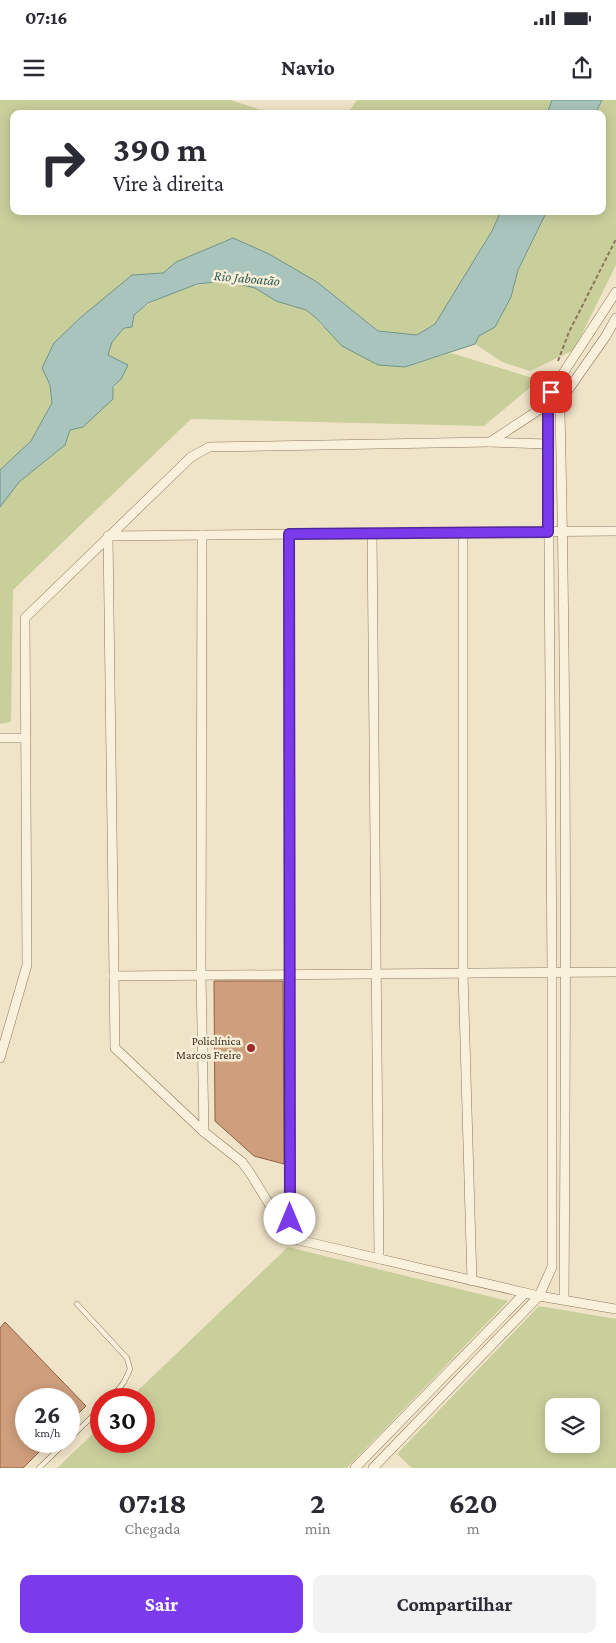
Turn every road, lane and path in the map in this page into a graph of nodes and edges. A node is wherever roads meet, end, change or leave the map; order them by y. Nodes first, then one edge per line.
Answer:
1 (616, 239) edge
2 (616, 292) edge
3 (616, 318) edge
4 (557, 365) dead end
5 (548, 404) junction
6 (490, 442) junction
7 (548, 444) junction
8 (616, 531) edge
9 (463, 532) junction
10 (548, 532) junction
11 (563, 532) junction
12 (372, 533) junction
13 (289, 534) junction
14 (202, 535) junction
15 (108, 536) junction
16 (0, 738) edge
17 (26, 738) junction
18 (616, 972) edge
19 (463, 973) junction
20 (552, 973) junction
21 (566, 973) junction
22 (376, 974) junction
23 (289, 975) junction
24 (114, 976) junction
25 (201, 976) junction
26 (0, 1058) edge
27 (204, 1132) junction
28 (290, 1238) junction
29 (379, 1259) junction
30 (472, 1281) junction
31 (525, 1293) junction
32 (539, 1296) junction
33 (564, 1299) junction
34 (77, 1304) dead end
35 (616, 1308) edge
36 (119, 1388) edge
37 (90, 1419) edge
38 (80, 1428) edge
39 (55, 1453) edge
40 (39, 1468) edge
41 (355, 1468) edge
42 (373, 1468) edge

1 - 4 path
2 - 5 street
3 - 11 street
5 - 6 street
5 - 7 street
6 - 7 street
6 - 15 street
7 - 10 street
8 - 11 street
9 - 10 street
9 - 12 street
9 - 19 street
10 - 11 street
10 - 20 street
11 - 21 street
12 - 13 street
12 - 22 street
13 - 14 street
13 - 23 street
14 - 15 street
14 - 25 street
15 - 17 street
15 - 24 street
16 - 17 street
17 - 26 street
18 - 21 street
19 - 20 street
19 - 22 street
19 - 30 street
20 - 21 street
20 - 32 street
21 - 33 street
22 - 23 street
22 - 29 street
23 - 25 street
23 - 28 street
24 - 25 street
24 - 27 street
25 - 27 street
27 - 28 street
28 - 29 street
29 - 30 street
30 - 31 street
31 - 32 street
31 - 41 street
32 - 33 street
32 - 42 street
33 - 35 street
34 - 36 lane
37 - 38 lane
39 - 40 lane

